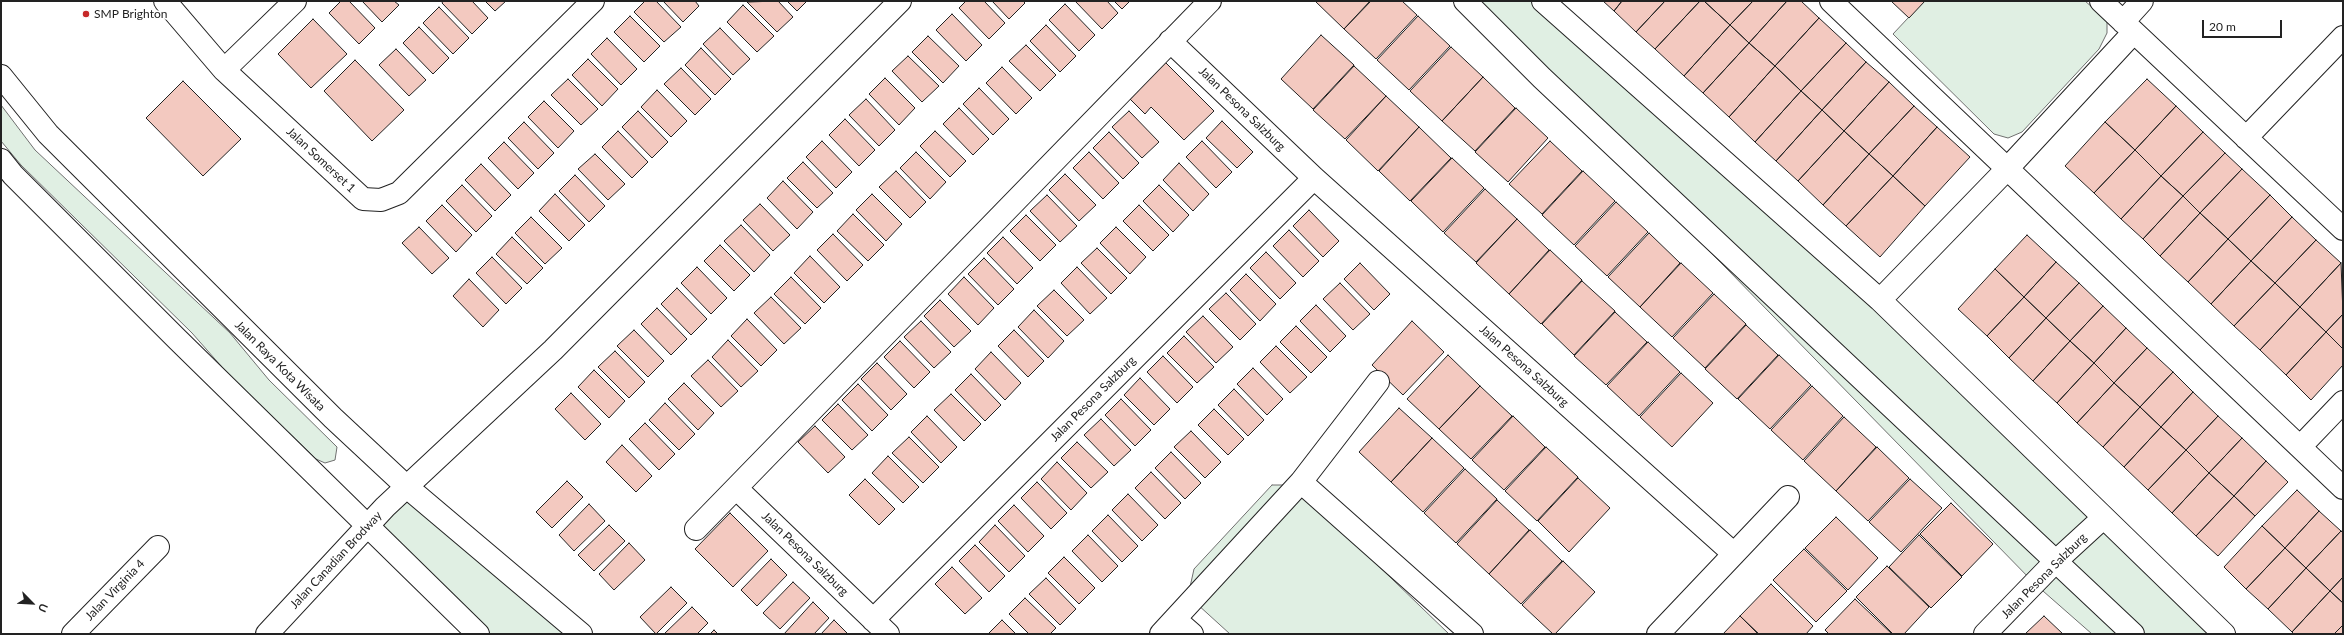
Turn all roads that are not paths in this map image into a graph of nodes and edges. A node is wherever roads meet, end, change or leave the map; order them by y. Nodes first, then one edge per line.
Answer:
1 (165, 1) edge
2 (295, 1) edge
3 (593, 1) edge
4 (900, 1) edge
5 (1210, 1) edge
6 (1465, 1) edge
7 (1543, 1) edge
8 (1831, 1) edge
9 (2101, 1) edge
10 (2142, 1) edge
11 (2128, 27) junction
12 (2343, 37) edge
13 (1170, 41) junction
14 (224, 70) junction
15 (1, 76) edge
16 (2246, 138) junction
17 (1, 160) edge
18 (2007, 169) junction
19 (1314, 178) junction
20 (2343, 229) edge
21 (1880, 300) junction
22 (1378, 382) dead end
23 (2343, 402) edge
24 (2300, 447) junction
25 (1301, 482) junction
26 (406, 487) junction
27 (736, 488) junction
28 (2343, 488) edge
29 (1788, 497) dead end
30 (2103, 518) junction
31 (367, 526) junction
32 (696, 529) dead end
33 (158, 547) dead end
34 (1734, 554) junction
35 (2055, 562) junction
36 (880, 627) edge
37 (1168, 627) edge
38 (73, 634) edge
39 (267, 634) edge
40 (478, 634) edge
41 (580, 634) edge
42 (1192, 634) edge
43 (1472, 634) edge
44 (1658, 634) edge
45 (1985, 634) edge
46 (2133, 634) edge
47 (2224, 634) edge

1 - 14 street, Jalan Somerset 1
2 - 14 street
3 - 14 street, Jalan Somerset 1
4 - 26 street, Jalan Canadian Brodway
5 - 13 street
6 - 35 street
7 - 21 street
8 - 18 street
9 - 11 street
10 - 11 street
11 - 16 street
11 - 18 street
12 - 16 street
13 - 19 street, Jalan Pesona Salzburg
13 - 27 street
15 - 26 street, Jalan Raya Kota Wisata
16 - 20 street
17 - 31 street
18 - 21 street
18 - 24 street
19 - 34 street, Jalan Pesona Salzburg
19 - 36 street, Jalan Pesona Salzburg
21 - 30 street
22 - 25 street
23 - 24 street
24 - 28 street
25 - 37 street
25 - 43 street
26 - 31 street, Jalan Canadian Brodway
26 - 41 street, Jalan Raya Kota Wisata
27 - 32 street
27 - 36 street, Jalan Pesona Salzburg
29 - 34 street
30 - 35 street, Jalan Pesona Salzburg
30 - 47 street
31 - 39 street, Jalan Canadian Brodway
31 - 40 street
33 - 38 street, Jalan Virginia 4
34 - 44 street
35 - 45 street, Jalan Pesona Salzburg
35 - 46 street
37 - 42 street

